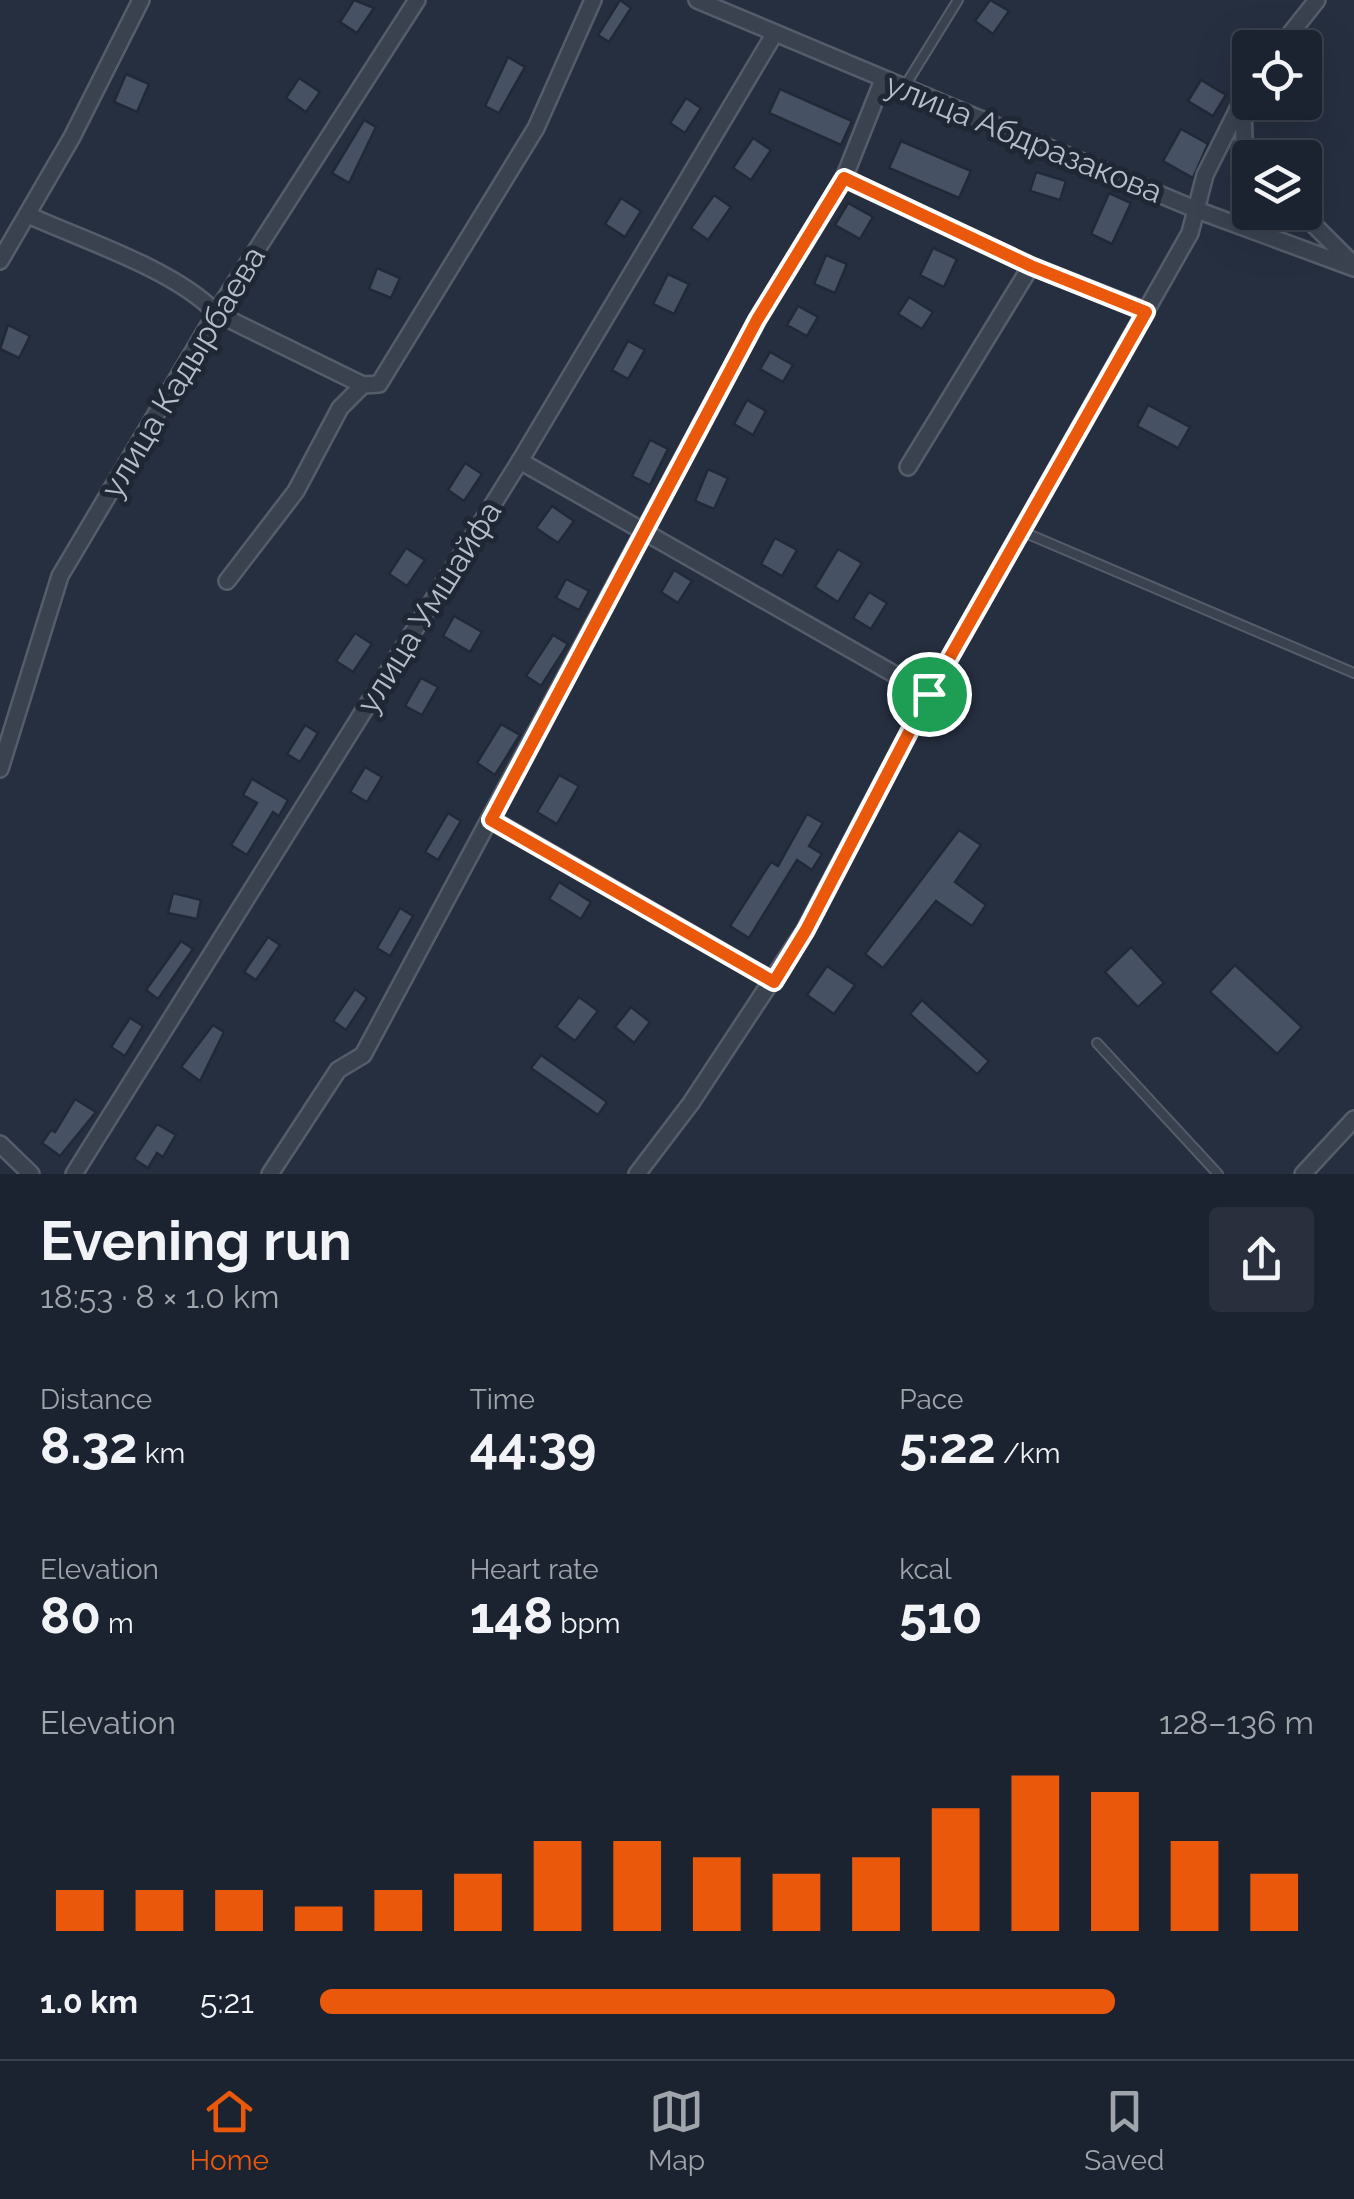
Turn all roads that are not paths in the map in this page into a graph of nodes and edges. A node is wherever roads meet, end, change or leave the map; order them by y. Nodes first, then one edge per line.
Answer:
1 (141, 0) edge
2 (417, 0) edge
3 (593, 0) edge
4 (697, 0) edge
5 (958, 0) edge
6 (1317, 0) edge
7 (1294, 30) edge
8 (774, 33) junction
9 (883, 80) junction
10 (903, 89) junction
11 (1233, 120) edge
12 (844, 178) junction
13 (1197, 210) junction
14 (28, 215) junction
15 (1318, 230) edge
16 (0, 262) edge
17 (1031, 266) junction
18 (1354, 266) edge
19 (1146, 312) junction
20 (216, 313) junction
21 (362, 385) junction
22 (520, 461) junction
23 (908, 468) dead end
24 (1021, 531) junction
25 (647, 532) junction
26 (227, 580) dead end
27 (1354, 673) edge
28 (929, 694) junction
29 (0, 769) edge
30 (491, 820) junction
31 (774, 982) junction
32 (1097, 1043) dead end
33 (1354, 1118) edge
34 (0, 1144) edge
35 (31, 1174) edge
36 (74, 1174) edge
37 (270, 1174) edge
38 (637, 1174) edge
39 (1218, 1174) edge
40 (1303, 1174) edge

1 - 14 street
2 - 20 street, улица Кадырбаева
3 - 21 street
4 - 8 street, улица Абдразакова
5 - 10 lane
6 - 7 street
8 - 9 street, улица Абдразакова
8 - 22 street, улица Умшайфа
9 - 10 street, улица Абдразакова
9 - 12 street
10 - 13 street, улица Абдразакова
11 - 13 street
12 - 17 street
12 - 25 street
13 - 18 street, улица Абдразакова
13 - 19 street
14 - 16 street
14 - 20 street
15 - 18 street
17 - 19 street
17 - 23 street
19 - 24 street
20 - 21 street
20 - 29 street, улица Кадырбаева
21 - 26 street
22 - 25 street
22 - 36 street, улица Умшайфа
24 - 27 lane
24 - 28 street
25 - 28 street
25 - 30 street
28 - 31 street
30 - 31 street
30 - 37 street
31 - 38 street
32 - 39 lane
33 - 40 street
34 - 35 street

